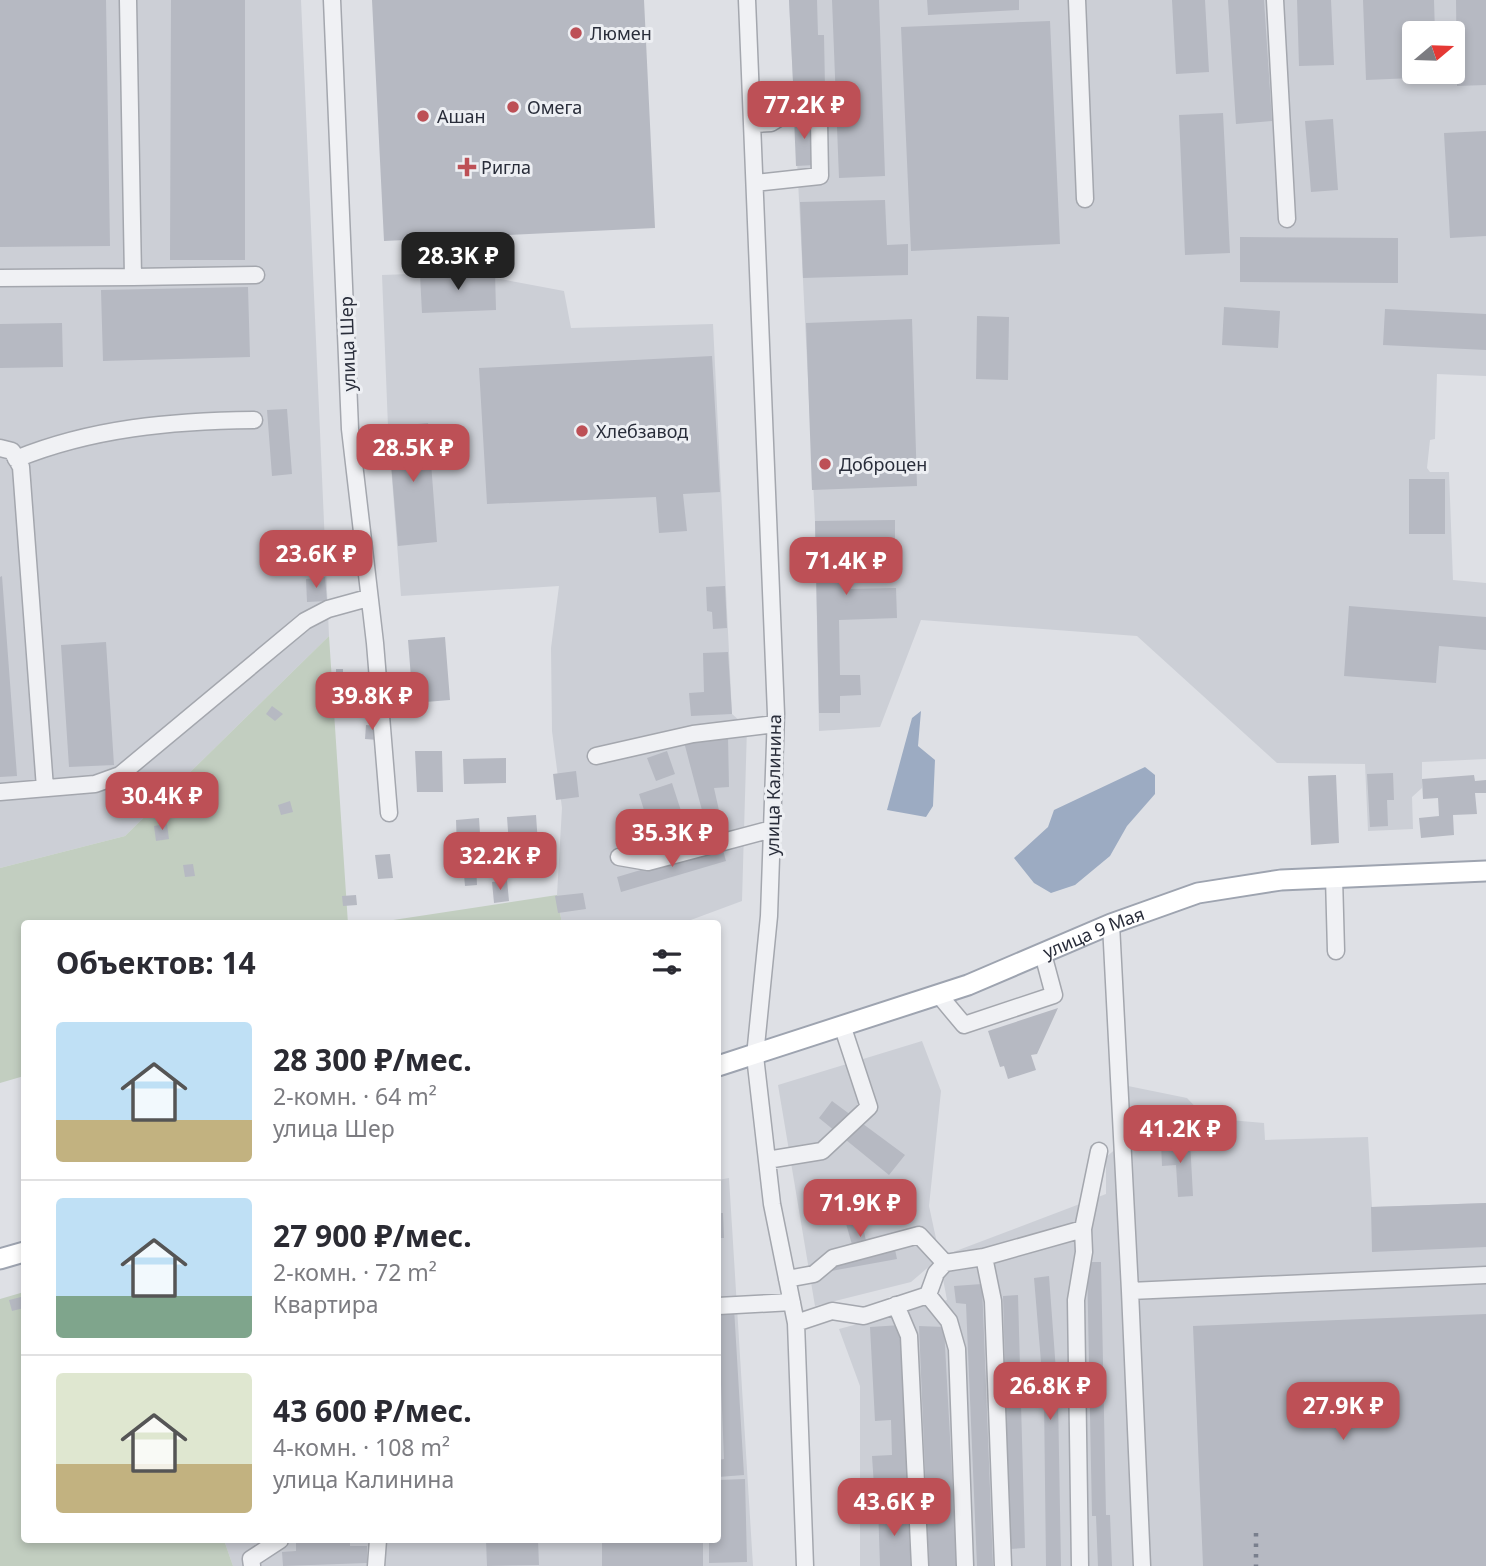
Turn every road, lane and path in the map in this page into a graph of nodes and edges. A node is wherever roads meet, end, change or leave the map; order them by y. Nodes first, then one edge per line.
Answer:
1 (128, 0) edge
2 (332, 0) edge
3 (747, 0) edge
4 (1077, 0) edge
5 (1275, 0) edge
6 (752, 124) junction
7 (755, 183) junction
8 (1085, 200) dead end
9 (1287, 219) dead end
10 (256, 275) dead end
11 (133, 277) junction
12 (0, 278) edge
13 (254, 420) dead end
14 (0, 448) edge
15 (16, 458) junction
16 (368, 598) junction
17 (775, 724) junction
18 (596, 756) dead end
19 (45, 788) junction
20 (0, 792) edge
21 (389, 813) dead end
22 (772, 829) junction
23 (619, 857) dead end
24 (1486, 871) edge
25 (1334, 877) junction
26 (1111, 924) junction
27 (1336, 951) dead end
28 (1043, 954) junction
29 (939, 995) junction
30 (843, 1028) junction
31 (755, 1056) junction
32 (721, 1065) edge
33 (1099, 1151) dead end
34 (766, 1160) junction
35 (1083, 1229) junction
36 (21, 1253) edge
37 (984, 1256) junction
38 (0, 1259) edge
39 (946, 1263) junction
40 (1486, 1275) edge
41 (787, 1279) junction
42 (1130, 1291) junction
43 (928, 1295) junction
44 (792, 1303) junction
45 (897, 1305) junction
46 (721, 1306) edge
47 (796, 1323) junction
48 (275, 1543) edge
49 (376, 1543) edge
50 (252, 1566) edge
51 (376, 1566) edge
52 (805, 1566) edge
53 (920, 1566) edge
54 (965, 1566) edge
55 (1003, 1566) edge
56 (1080, 1566) edge
57 (1142, 1566) edge

1 - 11 street
2 - 16 street, улица Шер
3 - 6 street, улица Калинина
4 - 8 street
5 - 9 street
6 - 7 street, улица Калинина
6 - 7 street
7 - 17 street, улица Калинина
10 - 11 street
11 - 12 street
13 - 15 street
14 - 15 street
15 - 19 street
16 - 19 street
16 - 21 street, улица Шер
17 - 18 street
17 - 22 street, улица Калинина
19 - 20 street
22 - 23 street
22 - 31 street, улица Калинина
24 - 25 main road, улица 9 Мая
25 - 26 main road, улица 9 Мая
25 - 27 street
26 - 28 main road, улица 9 Мая
26 - 42 street
28 - 29 main road, улица 9 Мая
28 - 29 street
29 - 30 main road, улица 9 Мая
30 - 31 main road, улица 9 Мая
30 - 34 street
31 - 32 main road, улица 9 Мая
31 - 34 street, улица Калинина
33 - 35 street
34 - 41 street, улица Калинина
35 - 37 street
35 - 56 street
36 - 38 main road
37 - 39 street
37 - 55 street
39 - 41 street
39 - 43 street
40 - 42 street
41 - 44 street, улица Калинина
42 - 57 street
43 - 45 street
43 - 54 street
44 - 46 street
44 - 47 street, улица Калинина
45 - 47 street
45 - 53 street
47 - 52 street, улица Калинина
48 - 50 street
49 - 51 street

